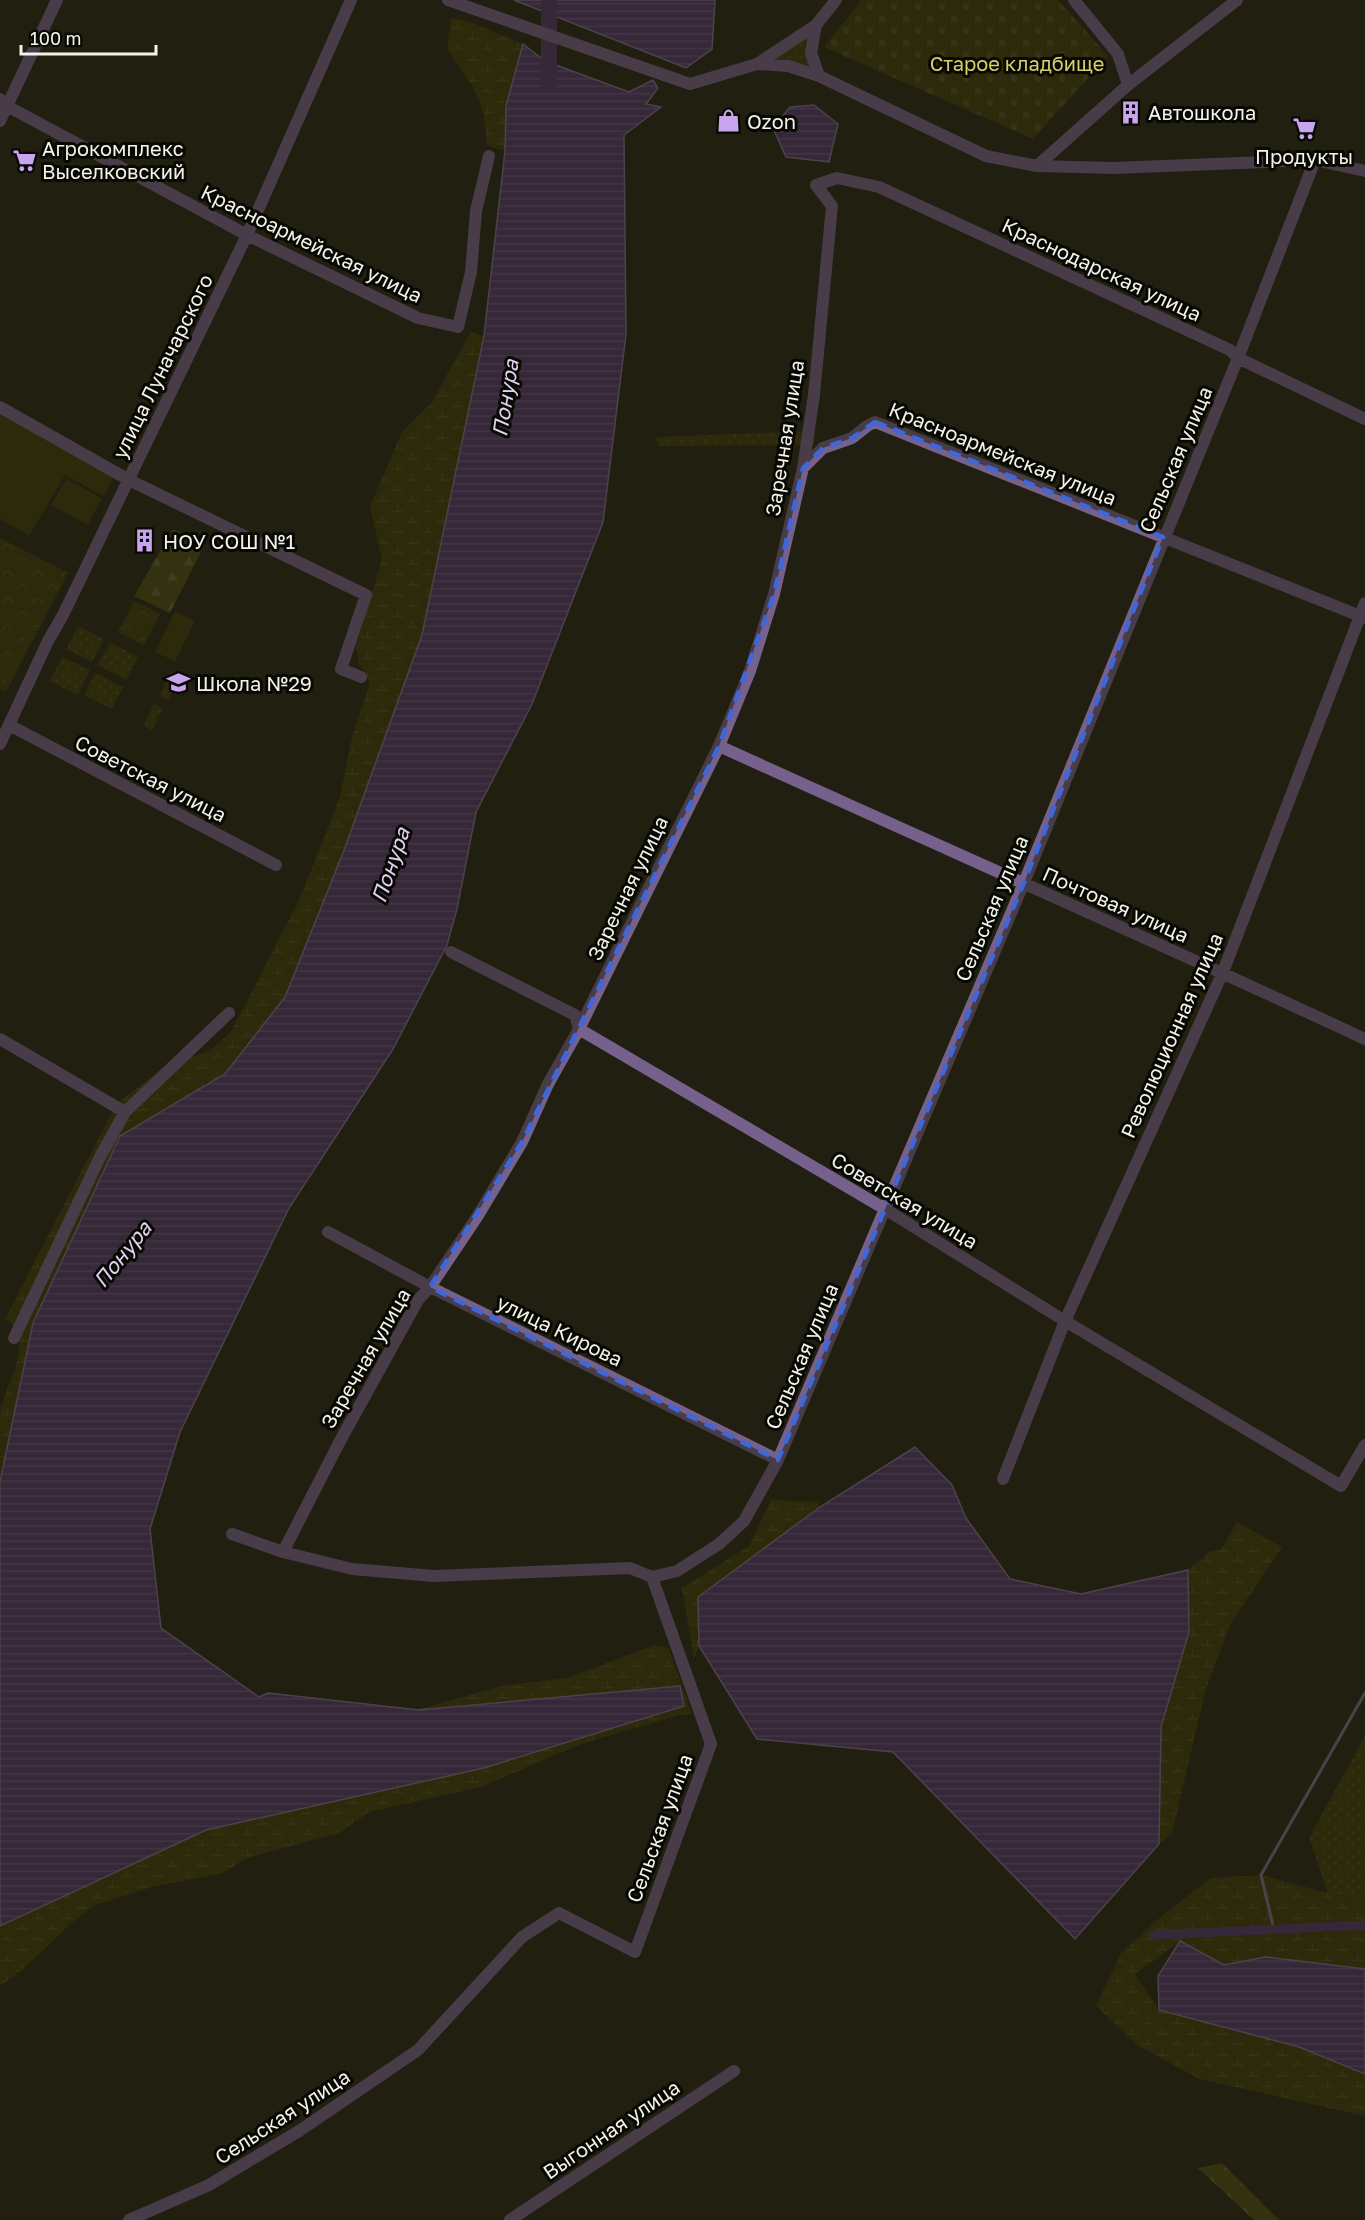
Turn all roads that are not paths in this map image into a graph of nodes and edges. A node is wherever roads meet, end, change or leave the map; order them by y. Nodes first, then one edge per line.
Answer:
1 (57, 0) edge
2 (351, 0) edge
3 (448, 0) edge
4 (836, 0) edge
5 (1074, 0) edge
6 (1237, 0) edge
7 (816, 25) junction
8 (757, 64) junction
9 (819, 76) junction
10 (1128, 85) junction
11 (3, 103) edge
12 (0, 121) edge
13 (489, 156) dead end
14 (1315, 160) junction
15 (1037, 166) junction
16 (1365, 171) edge
17 (816, 185) joint
18 (247, 235) junction
19 (1238, 357) junction
20 (0, 407) edge
21 (1365, 419) edge
22 (802, 468) junction
23 (129, 480) junction
24 (1163, 537) junction
25 (1365, 603) edge
26 (1362, 617) edge
27 (360, 677) dead end
28 (9, 725) junction
29 (0, 744) edge
30 (719, 746) junction
31 (276, 865) dead end
32 (1023, 885) junction
33 (451, 952) dead end
34 (1223, 972) junction
35 (229, 1013) dead end
36 (579, 1029) junction
37 (0, 1039) edge
38 (1365, 1039) edge
39 (125, 1112) junction
40 (885, 1209) junction
41 (328, 1232) dead end
42 (430, 1287) junction
43 (1065, 1321) junction
44 (14, 1338) dead end
45 (1365, 1445) edge
46 (778, 1460) junction
47 (1003, 1479) dead end
48 (232, 1534) dead end
49 (283, 1552) junction
50 (652, 1577) junction
51 (734, 2071) dead end
52 (129, 2220) edge
53 (510, 2220) edge

1 - 11 street
2 - 18 street, улица Луначарского
3 - 8 street
4 - 7 street
5 - 10 street
6 - 10 street
7 - 8 street
7 - 9 street
8 - 9 street
9 - 15 street
10 - 15 street
11 - 12 street
11 - 18 street, Красноармейская улица
13 - 18 street, Красноармейская улица
14 - 15 street
14 - 16 street
14 - 19 street, Сельская улица
17 - 19 street, Краснодарская улица
17 - 22 street, Заречная улица
18 - 23 street, улица Луначарского
19 - 21 street, Краснодарская улица
19 - 24 street, Сельская улица
20 - 23 street
22 - 24 street, Красноармейская улица
22 - 30 street, Заречная улица
23 - 27 street
23 - 28 street, улица Луначарского
24 - 26 street, Красноармейская улица
24 - 32 street, Сельская улица
25 - 26 street, Революционная улица
26 - 34 street, Революционная улица
28 - 29 street, улица Луначарского
28 - 31 street, Советская улица
30 - 32 street, Почтовая улица
30 - 36 street, Заречная улица
32 - 34 street, Почтовая улица
32 - 40 street, Сельская улица
33 - 36 street, Советская улица
34 - 38 street, Почтовая улица
34 - 43 street, Революционная улица
35 - 39 street
36 - 40 street, Советская улица
36 - 42 street, Заречная улица
37 - 39 street
39 - 44 street
40 - 43 street, Советская улица
40 - 46 street, Сельская улица
41 - 42 street, улица Кирова
42 - 46 street, улица Кирова
42 - 49 street, Заречная улица
43 - 45 street, Советская улица
43 - 47 street, Революционная улица
46 - 50 street, Сельская улица
48 - 49 street
49 - 50 street
50 - 52 street, Сельская улица
51 - 53 street, Выгонная улица

